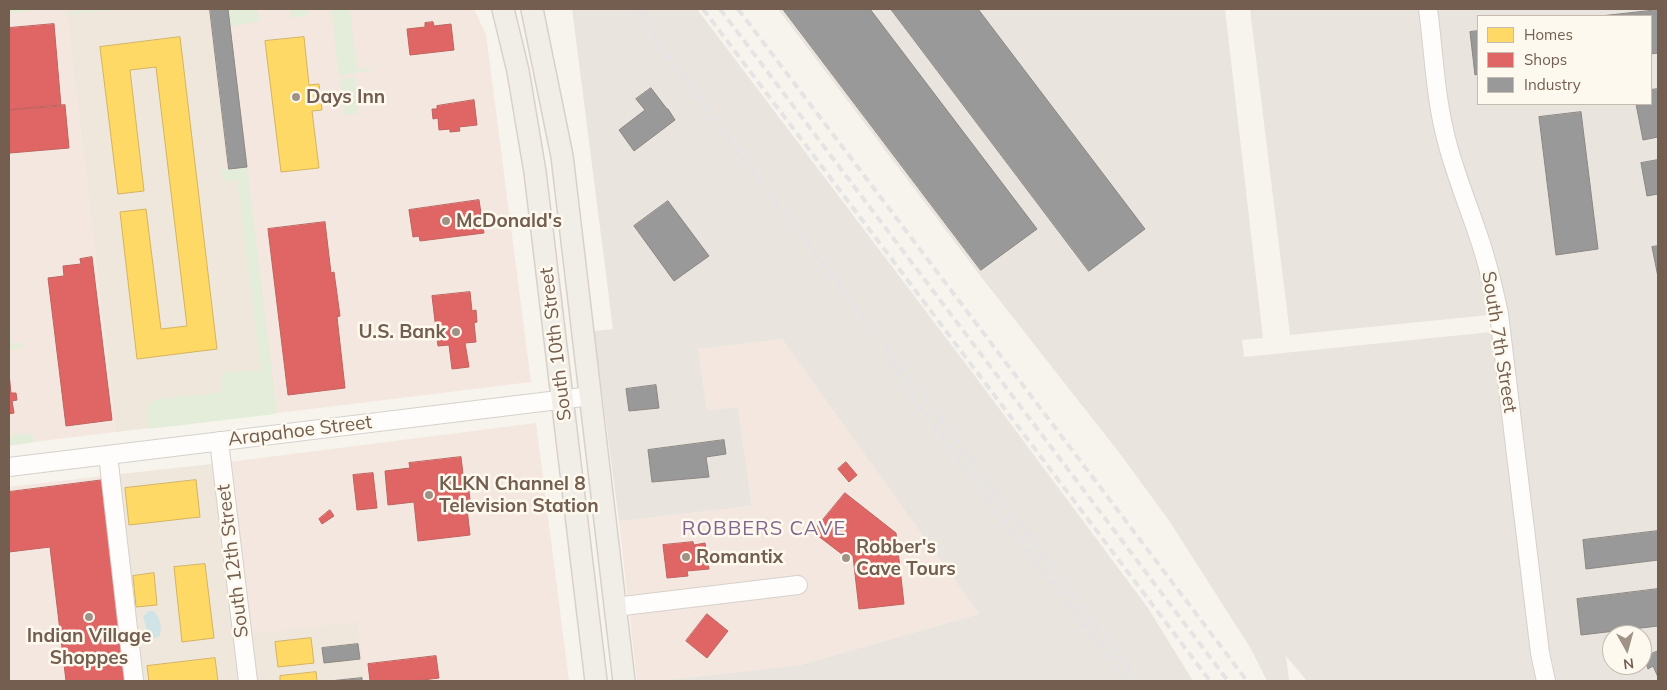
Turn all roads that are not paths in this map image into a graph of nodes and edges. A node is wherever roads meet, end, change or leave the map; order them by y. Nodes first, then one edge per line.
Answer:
1 (503, 9) edge
2 (532, 9) edge
3 (1428, 9) edge
4 (591, 396) junction
5 (562, 400) junction
6 (219, 441) junction
7 (108, 455) junction
8 (9, 467) edge
9 (798, 585) dead end
10 (615, 607) junction
11 (134, 681) edge
12 (248, 681) edge
13 (596, 681) edge
14 (624, 681) edge
15 (1546, 681) edge

1 - 5 main road, South 10th Street
2 - 4 main road, South 10th Street
3 - 15 street, South 7th Street
4 - 5 street, Arapahoe Street
4 - 10 main road, South 10th Street
5 - 6 street, Arapahoe Street
5 - 13 main road, South 10th Street
6 - 7 street, Arapahoe Street
6 - 12 street, South 12th Street
7 - 8 street, Arapahoe Street
7 - 11 street
9 - 10 street
10 - 14 main road, South 10th Street

